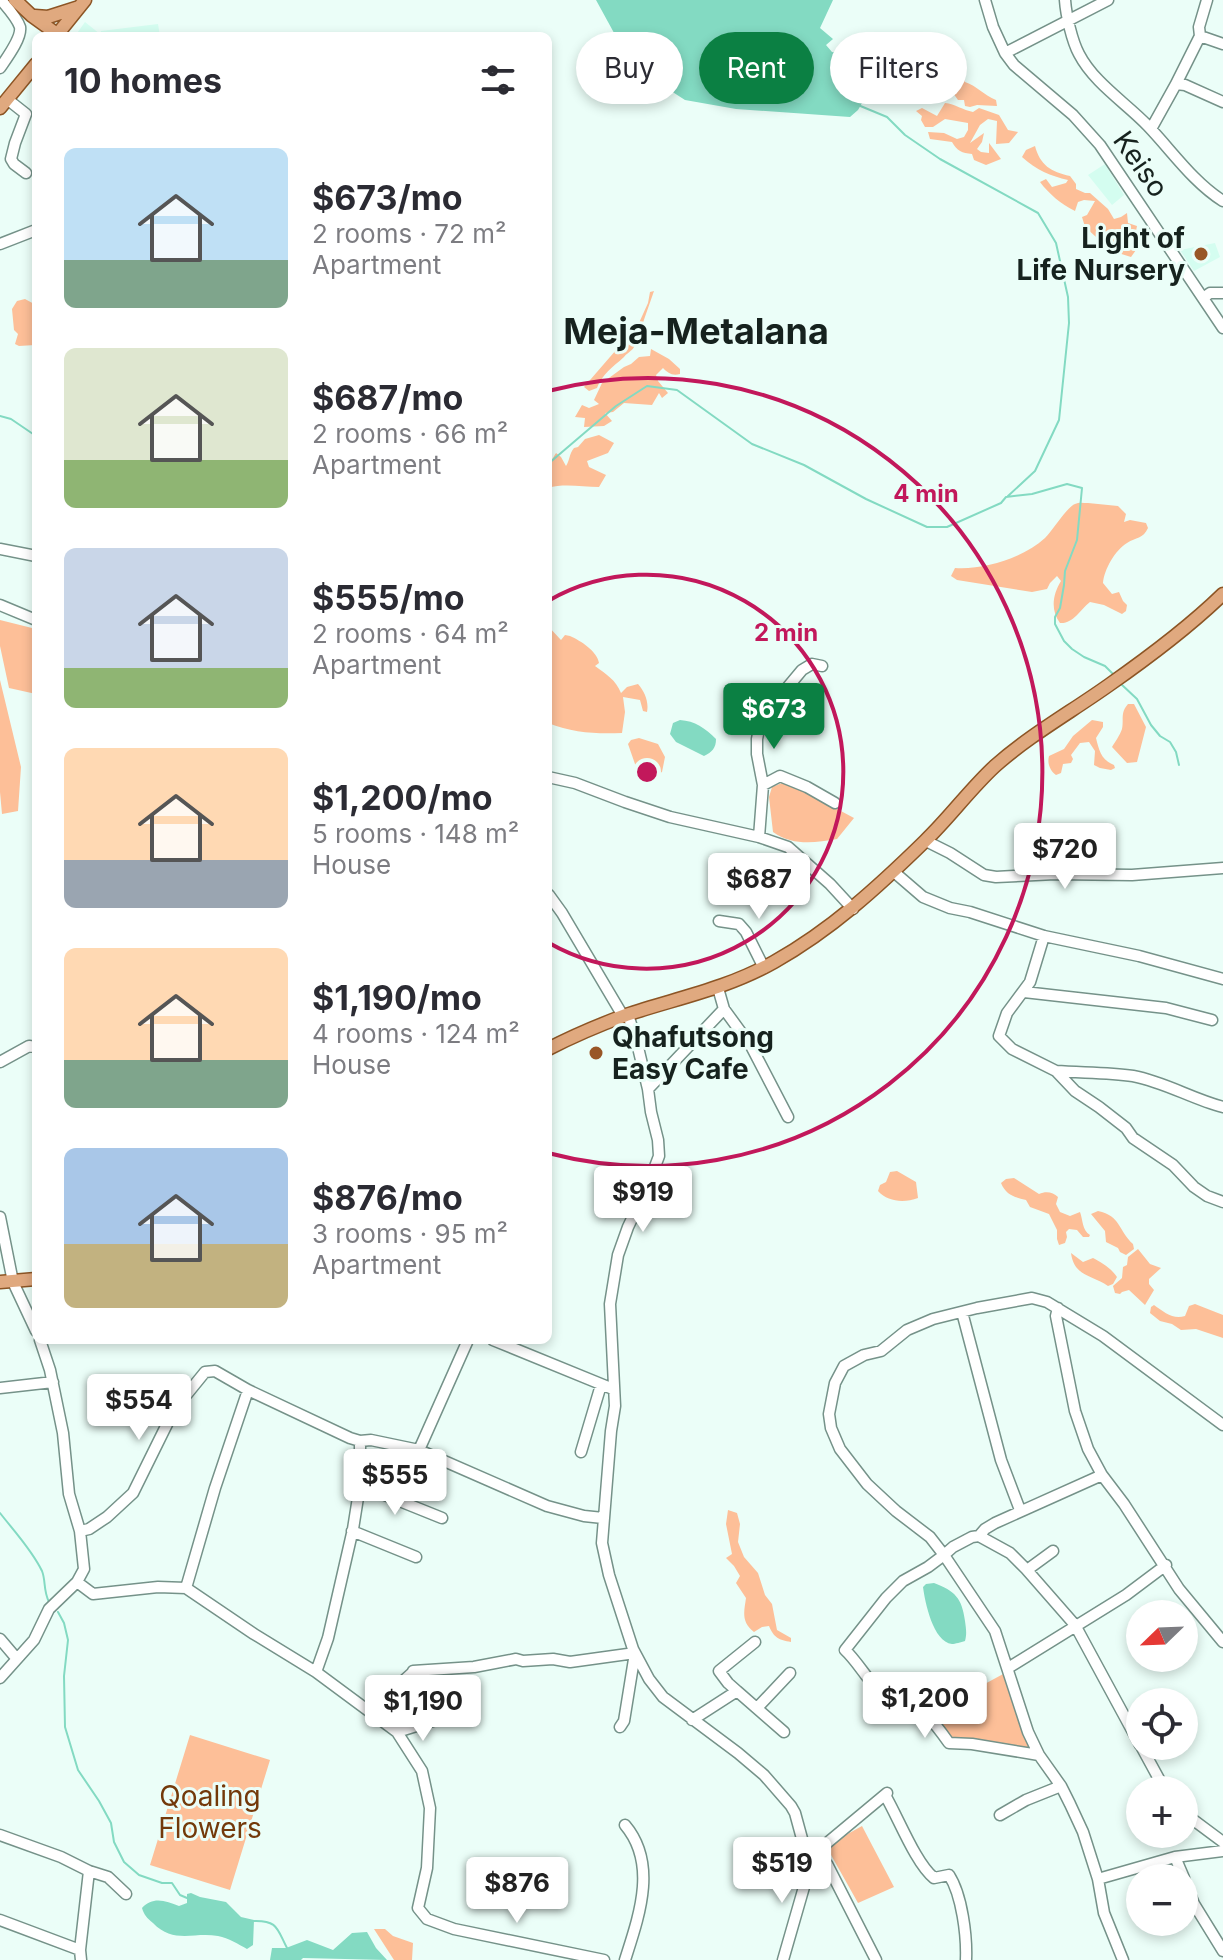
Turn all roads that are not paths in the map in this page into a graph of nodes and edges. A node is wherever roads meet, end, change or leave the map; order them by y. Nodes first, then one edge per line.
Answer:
1 (1, 0) edge
2 (15, 0) edge
3 (985, 0) edge
4 (1065, 0) edge
5 (1108, 0) edge
6 (1207, 0) edge
7 (82, 4) edge
8 (32, 16) junction
9 (1069, 20) junction
10 (40, 32) edge
11 (52, 32) edge
12 (59, 32) edge
13 (1200, 36) junction
14 (1223, 44) edge
15 (1005, 53) junction
16 (0, 68) edge
17 (32, 69) edge
18 (1176, 84) junction
19 (1223, 102) edge
20 (3, 103) edge
21 (31, 116) edge
22 (1151, 129) junction
23 (26, 173) dead end
24 (1223, 201) edge
25 (32, 232) edge
26 (0, 244) edge
27 (1223, 293) edge
28 (1203, 298) junction
29 (1223, 328) edge
30 (0, 549) edge
31 (32, 555) edge
32 (1223, 594) edge
33 (0, 605) edge
34 (32, 618) edge
35 (822, 666) dead end
36 (552, 778) edge
37 (763, 785) junction
38 (835, 803) dead end
39 (759, 837) junction
40 (926, 841) junction
41 (1223, 868) edge
42 (894, 872) junction
43 (552, 899) edge
44 (853, 909) junction
45 (719, 921) dead end
46 (1044, 936) junction
47 (764, 968) junction
48 (1223, 979) edge
49 (718, 988) junction
50 (1024, 992) junction
51 (724, 1009) junction
52 (626, 1015) junction
53 (1212, 1020) dead end
54 (32, 1046) edge
55 (552, 1047) edge
56 (0, 1062) edge
57 (1056, 1071) junction
58 (648, 1089) junction
59 (1223, 1107) edge
60 (788, 1117) dead end
61 (1223, 1202) edge
62 (0, 1217) edge
63 (32, 1279) edge
64 (6, 1282) edge
65 (1058, 1308) junction
66 (962, 1312) junction
67 (32, 1324) edge
68 (41, 1344) edge
69 (466, 1344) edge
70 (503, 1344) edge
71 (53, 1382) junction
72 (601, 1385) junction
73 (0, 1388) edge
74 (613, 1389) junction
75 (248, 1390) junction
76 (1223, 1425) edge
77 (360, 1441) junction
78 (419, 1450) junction
79 (581, 1452) dead end
80 (1102, 1475) junction
81 (360, 1485) junction
82 (1020, 1510) junction
83 (442, 1518) dead end
84 (603, 1518) junction
85 (80, 1531) junction
86 (352, 1531) junction
87 (979, 1536) junction
88 (1053, 1551) dead end
89 (944, 1555) junction
90 (416, 1557) dead end
91 (1166, 1565) junction
92 (1027, 1570) junction
93 (77, 1582) junction
94 (186, 1588) junction
95 (1075, 1625) junction
96 (0, 1639) edge
97 (755, 1642) dead end
98 (1223, 1642) edge
99 (635, 1653) junction
100 (17, 1659) junction
101 (1008, 1668) junction
102 (316, 1672) junction
103 (790, 1673) dead end
104 (0, 1678) edge
105 (737, 1691) junction
106 (757, 1708) junction
107 (439, 1719) dead end
108 (1126, 1719) edge
109 (692, 1720) junction
110 (385, 1723) junction
111 (620, 1727) dead end
112 (397, 1732) junction
113 (784, 1732) dead end
114 (1039, 1755) junction
115 (1061, 1786) junction
116 (1000, 1815) dead end
117 (1198, 1823) edge
118 (625, 1825) dead end
119 (0, 1835) edge
120 (1223, 1842) edge
121 (1223, 1851) edge
122 (814, 1857) junction
123 (1175, 1857) junction
124 (1178, 1864) edge
125 (89, 1871) junction
126 (1098, 1879) junction
127 (126, 1894) dead end
128 (1198, 1910) edge
129 (0, 1920) edge
130 (1223, 1951) edge
131 (80, 1955) edge
132 (604, 1960) edge
133 (625, 1960) edge
134 (783, 1960) edge
135 (876, 1960) edge
136 (966, 1960) edge
137 (1123, 1960) edge

1 - 16 street
2 - 8 main road
3 - 15 street, Keiso
4 - 9 street
5 - 9 street
6 - 13 street
7 - 8 main road
7 - 12 main road
8 - 10 main road
8 - 11 main road
9 - 15 street
9 - 22 street
13 - 14 street
13 - 18 street
15 - 28 street, Keiso
17 - 20 main road
18 - 19 street
18 - 22 street
20 - 21 street
21 - 23 street
22 - 24 street
25 - 26 street
27 - 28 street
28 - 29 street, Keiso
30 - 31 street
32 - 40 main road
33 - 34 street
35 - 37 street
36 - 39 street
37 - 38 street
37 - 39 street
39 - 44 street
40 - 41 street
40 - 42 main road
42 - 44 main road
42 - 46 street
43 - 52 street
44 - 47 main road
45 - 47 street
46 - 48 street
46 - 50 street
47 - 49 main road
49 - 51 street
49 - 52 main road
50 - 53 street
50 - 57 street
51 - 58 street
51 - 60 street
52 - 55 main road
52 - 58 street
54 - 56 street
57 - 59 street
57 - 61 street
58 - 74 street
62 - 64 street
63 - 64 main road
64 - 67 street
65 - 66 street
65 - 76 street
65 - 80 street
66 - 82 street
66 - 89 street
68 - 71 street
69 - 78 street
70 - 72 street
71 - 73 street
71 - 85 street
72 - 74 street
72 - 79 street
74 - 84 street
75 - 77 street
75 - 85 street
75 - 94 street
77 - 78 street
77 - 81 street
78 - 84 street
80 - 82 street
80 - 91 street
81 - 83 street
81 - 86 street
82 - 87 street
84 - 99 street
85 - 93 street
86 - 90 street
86 - 102 street
87 - 89 street
87 - 92 street
88 - 92 street
89 - 101 street
89 - 114 street
91 - 95 street
91 - 98 street
92 - 95 street
93 - 94 street
93 - 100 street
94 - 102 street
95 - 101 street
95 - 108 street
96 - 100 street
97 - 105 street
99 - 109 street
99 - 110 street
99 - 111 street
100 - 104 street
101 - 114 street
102 - 110 street
103 - 106 street
105 - 106 street
105 - 109 street
106 - 113 street
107 - 112 street
109 - 122 street
110 - 112 street
112 - 132 street
114 - 115 street
115 - 116 street
115 - 126 street
117 - 120 street
118 - 133 street
119 - 125 street
121 - 123 street
122 - 134 street
122 - 135 street
122 - 136 street
123 - 124 street
123 - 126 street
125 - 127 street
125 - 131 street
126 - 137 street
128 - 130 street
129 - 131 street

